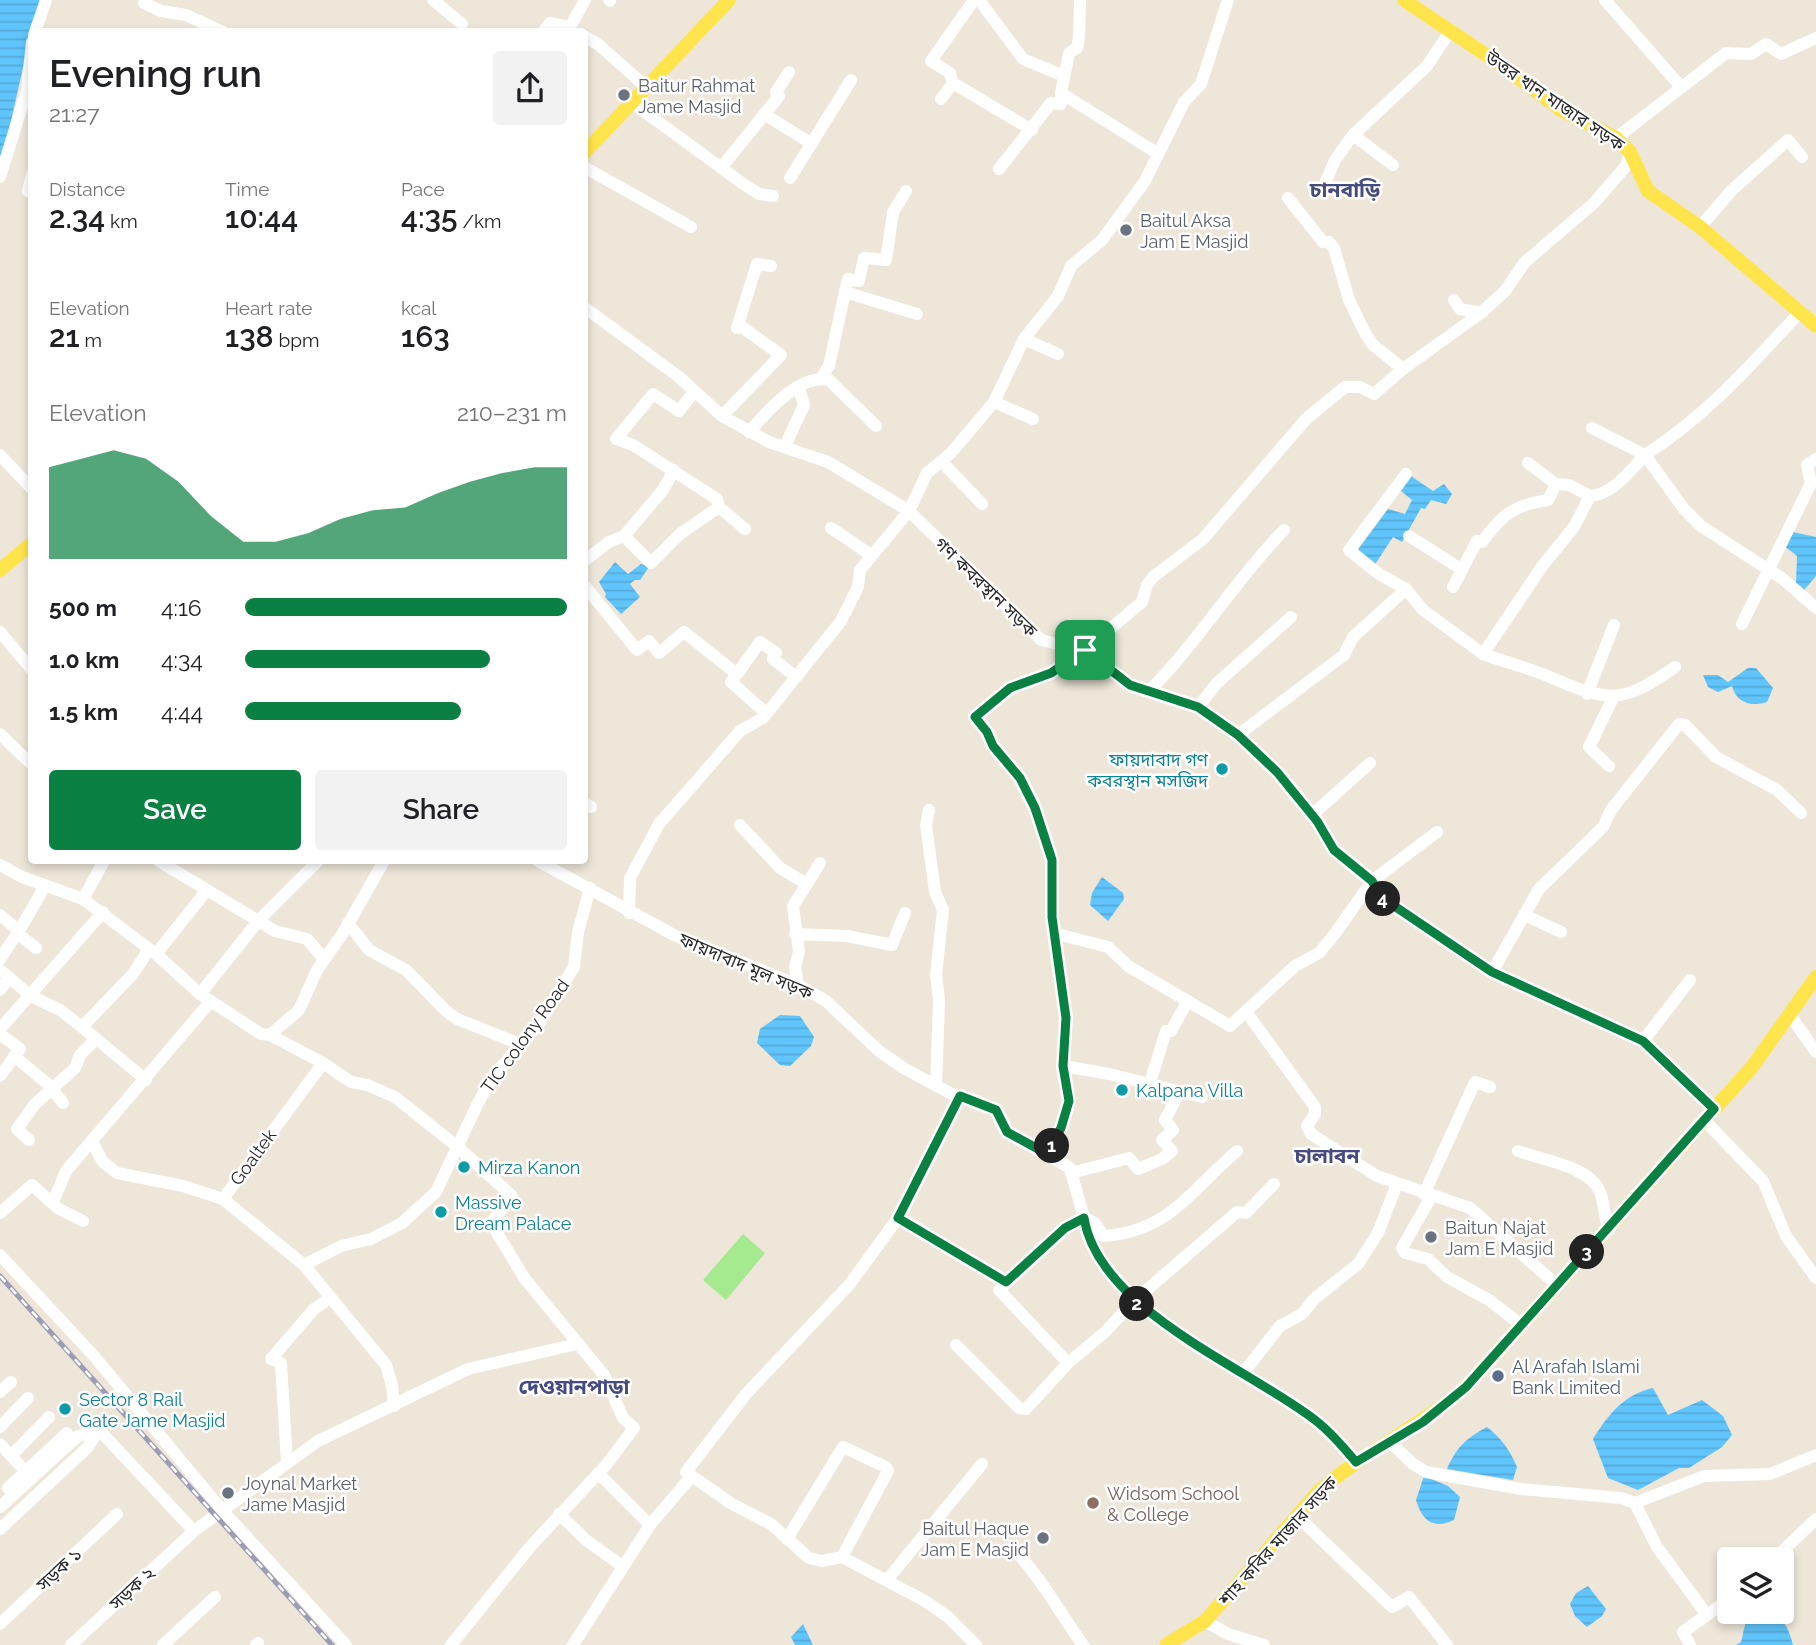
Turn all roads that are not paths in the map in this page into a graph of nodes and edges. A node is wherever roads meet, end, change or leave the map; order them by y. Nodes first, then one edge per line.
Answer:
1 (46, 0) edge
2 (147, 0) edge
3 (433, 0) edge
4 (585, 0) edge
5 (729, 0) edge
6 (974, 0) edge
7 (979, 0) edge
8 (1080, 0) edge
9 (1228, 0) edge
10 (1404, 0) edge
11 (1605, 0) edge
12 (462, 24) dead end
13 (36, 28) edge
14 (214, 28) edge
15 (546, 28) edge
16 (569, 28) edge
17 (573, 28) edge
18 (1451, 30) junction
19 (588, 38) edge
20 (1816, 38) edge
21 (789, 72) dead end
22 (1065, 76) junction
23 (28, 79) edge
24 (851, 80) dead end
25 (953, 83) junction
26 (645, 86) junction
27 (1681, 87) junction
28 (1061, 93) junction
29 (941, 99) dead end
30 (634, 104) junction
31 (764, 114) junction
32 (1032, 130) junction
33 (1353, 135) junction
34 (1616, 138) junction
35 (812, 144) junction
36 (588, 149) edge
37 (1630, 152) junction
38 (1157, 153) junction
39 (1801, 157) dead end
40 (1393, 165) dead end
41 (721, 168) junction
42 (588, 169) edge
43 (999, 169) dead end
44 (0, 177) edge
45 (790, 178) dead end
46 (1326, 181) dead end
47 (906, 191) dead end
48 (773, 196) dead end
49 (1288, 198) dead end
50 (691, 227) dead end
51 (1700, 227) junction
52 (771, 266) dead end
53 (845, 292) junction
54 (1454, 300) dead end
55 (588, 310) edge
56 (1800, 312) junction
57 (1481, 313) junction
58 (917, 314) dead end
59 (1816, 326) edge
60 (1024, 340) junction
61 (1058, 354) dead end
62 (1403, 369) junction
63 (821, 378) junction
64 (799, 388) junction
65 (694, 392) junction
66 (994, 402) junction
67 (722, 416) junction
68 (1033, 419) dead end
69 (876, 426) dead end
70 (1592, 428) dead end
71 (749, 432) junction
72 (785, 446) junction
73 (1645, 455) junction
74 (1816, 459) edge
75 (941, 461) junction
76 (2, 463) edge
77 (1528, 463) dead end
78 (674, 470) junction
79 (1406, 474) dead end
80 (1556, 484) junction
81 (28, 486) edge
82 (1590, 496) junction
83 (982, 504) dead end
84 (719, 507) junction
85 (909, 511) junction
86 (831, 528) dead end
87 (745, 530) dead end
88 (1284, 530) dead end
89 (624, 536) junction
90 (1409, 536) dead end
91 (28, 546) edge
92 (871, 555) junction
93 (588, 558) edge
94 (1461, 569) junction
95 (1767, 569) junction
96 (0, 570) edge
97 (1452, 587) dead end
98 (1406, 589) junction
99 (588, 590) edge
100 (1816, 608) edge
101 (1291, 617) dead end
102 (1742, 624) dead end
103 (1614, 625) dead end
104 (0, 632) edge
105 (1085, 650) junction
106 (1483, 654) junction
107 (28, 665) edge
108 (1675, 667) dead end
109 (737, 674) junction
110 (795, 676) junction
111 (1149, 691) junction
112 (1587, 694) junction
113 (1614, 696) junction
114 (1198, 707) junction
115 (766, 713) junction
116 (0, 734) edge
117 (1238, 735) junction
118 (28, 761) edge
119 (1370, 764) dead end
120 (1609, 766) dead end
121 (929, 810) dead end
122 (1801, 813) dead end
123 (1312, 815) junction
124 (740, 825) dead end
125 (1437, 832) dead end
126 (820, 863) dead end
127 (105, 864) edge
128 (164, 864) edge
129 (315, 864) edge
130 (382, 864) edge
131 (544, 864) edge
132 (0, 865) edge
133 (1372, 881) junction
134 (805, 883) junction
135 (45, 886) junction
136 (590, 888) junction
137 (207, 890) junction
138 (83, 899) junction
139 (103, 912) junction
140 (629, 913) junction
141 (905, 913) dead end
142 (0, 915) edge
143 (1524, 915) junction
144 (259, 920) junction
145 (348, 923) junction
146 (18, 932) junction
147 (1561, 932) dead end
148 (1053, 933) junction
149 (795, 934) junction
150 (36, 948) dead end
151 (153, 952) junction
152 (0, 958) edge
153 (324, 959) junction
154 (1492, 972) junction
155 (4, 974) edge
156 (1816, 977) edge
157 (1690, 980) dead end
158 (798, 985) junction
159 (0, 990) edge
160 (31, 996) junction
161 (205, 998) junction
162 (1188, 1001) junction
163 (1248, 1013) junction
164 (1790, 1015) junction
165 (82, 1027) junction
166 (0, 1032) edge
167 (270, 1035) junction
168 (96, 1039) junction
169 (1643, 1041) junction
170 (520, 1044) junction
171 (1816, 1052) edge
172 (14, 1056) junction
173 (323, 1063) junction
174 (1063, 1066) junction
175 (0, 1076) edge
176 (146, 1080) junction
177 (1150, 1083) junction
178 (936, 1086) junction
179 (1490, 1087) dead end
180 (51, 1090) junction
181 (1180, 1091) junction
182 (960, 1096) junction
183 (1202, 1097) dead end
184 (63, 1103) dead end
185 (1709, 1114) junction
186 (29, 1140) dead end
187 (92, 1142) junction
188 (459, 1148) junction
189 (1518, 1150) dead end
190 (1237, 1151) dead end
191 (1047, 1154) junction
192 (1071, 1173) junction
193 (1274, 1184) dead end
194 (1397, 1184) junction
195 (1427, 1195) junction
196 (223, 1199) junction
197 (53, 1202) junction
198 (0, 1213) edge
199 (898, 1218) junction
200 (1084, 1218) junction
201 (83, 1221) dead end
202 (1609, 1230) junction
203 (0, 1255) edge
204 (304, 1265) junction
205 (1816, 1278) edge
206 (1006, 1282) junction
207 (1558, 1286) junction
208 (330, 1298) junction
209 (1134, 1301) junction
210 (1520, 1324) junction
211 (577, 1343) junction
212 (956, 1345) dead end
213 (1068, 1363) junction
214 (1244, 1372) junction
215 (11, 1382) dead end
216 (0, 1392) edge
217 (28, 1398) dead end
218 (394, 1406) junction
219 (49, 1417) dead end
220 (0, 1427) edge
221 (97, 1432) junction
222 (67, 1433) dead end
223 (1390, 1442) junction
224 (0, 1444) edge
225 (1816, 1455) edge
226 (11, 1456) junction
227 (1352, 1457) junction
228 (287, 1463) junction
229 (982, 1464) dead end
230 (598, 1473) junction
231 (29, 1475) junction
232 (691, 1477) junction
233 (0, 1496) edge
234 (1635, 1503) junction
235 (0, 1507) edge
236 (222, 1510) junction
237 (117, 1514) dead end
238 (559, 1514) junction
239 (1297, 1516) junction
240 (1816, 1519) edge
241 (650, 1525) junction
242 (0, 1530) edge
243 (194, 1531) junction
244 (787, 1539) junction
245 (1787, 1547) edge
246 (1018, 1554) dead end
247 (842, 1557) junction
248 (622, 1566) junction
249 (887, 1580) junction
250 (215, 1597) dead end
251 (1717, 1608) edge
252 (1707, 1615) junction
253 (1205, 1621) junction
254 (0, 1624) edge
255 (71, 1645) edge
256 (163, 1645) edge
257 (346, 1645) edge
258 (452, 1645) edge
259 (572, 1645) edge
260 (976, 1645) edge
261 (1083, 1645) edge
262 (1166, 1645) edge
263 (1264, 1645) edge
264 (1447, 1645) edge
265 (1690, 1645) edge

1 - 13 street
2 - 14 street
3 - 12 street
4 - 17 street
5 - 26 main road
6 - 25 street
7 - 22 street
8 - 22 street
9 - 38 street
10 - 18 main road, উত্তর খান মাজার সড়ক
11 - 27 street
15 - 16 street
18 - 33 street
18 - 34 main road, উত্তর খান মাজার সড়ক
19 - 26 street
20 - 27 street
21 - 31 street
22 - 28 street
23 - 44 street
24 - 35 street
25 - 29 street
25 - 32 street
26 - 30 main road
27 - 34 street
28 - 32 street
28 - 38 street
30 - 36 main road
30 - 41 street
31 - 35 street
31 - 41 street
32 - 43 street
33 - 40 street
33 - 46 street
34 - 37 main road, উত্তর খান মাজার সড়ক
35 - 45 street
37 - 51 main road, উত্তর খান মাজার সড়ক
37 - 57 street
38 - 60 street
39 - 51 street
41 - 48 street
42 - 50 street
47 - 53 street
49 - 62 street
51 - 56 main road, উত্তর খান মাজার সড়ক
52 - 67 street
53 - 58 street
53 - 63 street
54 - 57 street
55 - 65 street, গণ কবরস্থান সড়ক
56 - 59 main road, উত্তর খান মাজার সড়ক
56 - 73 street
57 - 62 street
60 - 61 street
60 - 66 street
62 - 105 street
63 - 64 street
63 - 69 street
64 - 71 street
64 - 72 street
65 - 67 street, গণ কবরস্থান সড়ক
65 - 78 street
66 - 68 street
66 - 75 street
67 - 71 street, গণ কবরস্থান সড়ক
70 - 73 street
71 - 72 street, গণ কবরস্থান সড়ক
72 - 85 street, গণ কবরস্থান সড়ক
73 - 82 street
73 - 95 street
74 - 95 street
75 - 83 street
75 - 85 street
76 - 81 street
77 - 80 street
78 - 84 street
78 - 89 street
79 - 98 street
80 - 82 street
80 - 94 street
82 - 106 street
84 - 87 street
84 - 89 street
85 - 92 street
85 - 105 street, গণ কবরস্থান সড়ক
86 - 92 street
88 - 111 street
89 - 93 street
90 - 94 street
91 - 96 main road
92 - 110 street
94 - 97 street
95 - 100 street
95 - 102 street
98 - 106 street
98 - 117 street
99 - 109 street
101 - 114 street
103 - 112 street
104 - 107 street
105 - 111 street, গণ কবরস্থান সড়ক
105 - 148 street
106 - 112 street
108 - 113 street
109 - 110 street
109 - 115 street
110 - 115 street
111 - 114 street, গণ কবরস্থান সড়ক
112 - 113 street
113 - 120 street
114 - 117 street, গণ কবরস্থান সড়ক
115 - 140 street
116 - 118 street
117 - 123 street, গণ কবরস্থান সড়ক
119 - 123 street
121 - 178 street
122 - 143 street
123 - 133 street, গণ কবরস্থান সড়ক
124 - 134 street
125 - 133 street
126 - 134 street
127 - 138 street
128 - 137 street
129 - 144 street
130 - 145 street
131 - 136 street, ফায়দাবাদ মূল সড়ক
132 - 135 street
133 - 154 street, গণ কবরস্থান সড়ক
133 - 163 street
134 - 149 street
135 - 138 street
135 - 146 street
136 - 140 street, ফায়দাবাদ মূল সড়ক
136 - 170 street, TIC colony Road
137 - 144 street
137 - 151 street
138 - 139 street
139 - 151 street
139 - 160 street
140 - 158 street, ফায়দাবাদ মূল সড়ক
141 - 149 street
142 - 146 street
143 - 147 street
143 - 154 street
144 - 153 street
144 - 161 street
145 - 153 street
145 - 170 street
146 - 150 street
146 - 152 street
148 - 162 street
148 - 174 street
149 - 158 street
151 - 161 street
151 - 165 street
153 - 167 street
154 - 169 street, গণ কবরস্থান সড়ক
155 - 159 street
155 - 160 street
156 - 164 main road, শাহ কবির মাজার সড়ক
157 - 169 street
158 - 178 street, ফায়দাবাদ মূল সড়ক
160 - 165 street
160 - 166 street
161 - 167 street
161 - 176 street
162 - 163 street
162 - 177 street
163 - 194 street
164 - 171 street
164 - 185 main road, শাহ কবির মাজার সড়ক
165 - 168 street
166 - 172 street
167 - 173 street
168 - 176 street
168 - 180 street
169 - 185 street, গণ কবরস্থান সড়ক
170 - 188 street, TIC colony Road
172 - 175 street
172 - 180 street
173 - 188 street
173 - 196 street, Goaltek
174 - 177 street
174 - 191 street
176 - 187 street
177 - 181 street
178 - 182 street, ফায়দাবাদ মূল সড়ক
179 - 195 street
180 - 184 street
180 - 186 street
181 - 183 street
181 - 192 street
182 - 191 street, ফায়দাবাদ মূল সড়ক
182 - 199 street
185 - 202 main road, শাহ কবির মাজার সড়ক
185 - 205 street, গণ কবরস্থান সড়ক
187 - 196 street, Goaltek
187 - 197 street
188 - 204 street, TIC colony Road
188 - 211 street
189 - 202 street
190 - 200 street
191 - 192 street, ফায়দাবাদ মূল সড়ক
192 - 200 street
193 - 209 street
194 - 195 street
194 - 214 street
195 - 207 street
195 - 210 street
196 - 204 street
197 - 198 street
197 - 201 street
199 - 206 street
199 - 232 street
200 - 206 street
200 - 209 street
202 - 207 main road, শাহ কবির মাজার সড়ক
203 - 236 street
204 - 208 street
206 - 213 street
207 - 210 main road, শাহ কবির মাজার সড়ক
208 - 218 street
208 - 228 street
209 - 213 street
209 - 214 street
210 - 223 main road, শাহ কবির মাজার সড়ক
211 - 218 street, সড়ক ২
211 - 230 street
212 - 213 street
214 - 227 street
215 - 216 street
217 - 220 street
218 - 228 street, সড়ক ২
219 - 226 street
221 - 231 street
221 - 242 street
221 - 243 street
222 - 231 street
223 - 227 main road, শাহ কবির মাজার সড়ক
223 - 234 street
224 - 226 street
225 - 234 street
226 - 231 street
227 - 239 main road, শাহ কবির মাজার সড়ক
228 - 236 street, সড়ক ২
229 - 249 street
230 - 238 street
230 - 241 street
231 - 233 street
231 - 235 street
232 - 241 street
232 - 244 street
234 - 252 street
236 - 243 street, সড়ক ২
236 - 257 street
237 - 254 street, সড়ক ১
238 - 248 street
238 - 258 street
239 - 253 main road, শাহ কবির মাজার সড়ক
239 - 264 street
240 - 245 street
241 - 248 street
243 - 255 street, সড়ক ২
244 - 247 street
244 - 247 street
246 - 261 street
247 - 249 street
248 - 259 street
249 - 260 street
250 - 256 street
251 - 252 street
252 - 265 street
253 - 262 main road, শাহ কবির মাজার সড়ক
253 - 263 street

